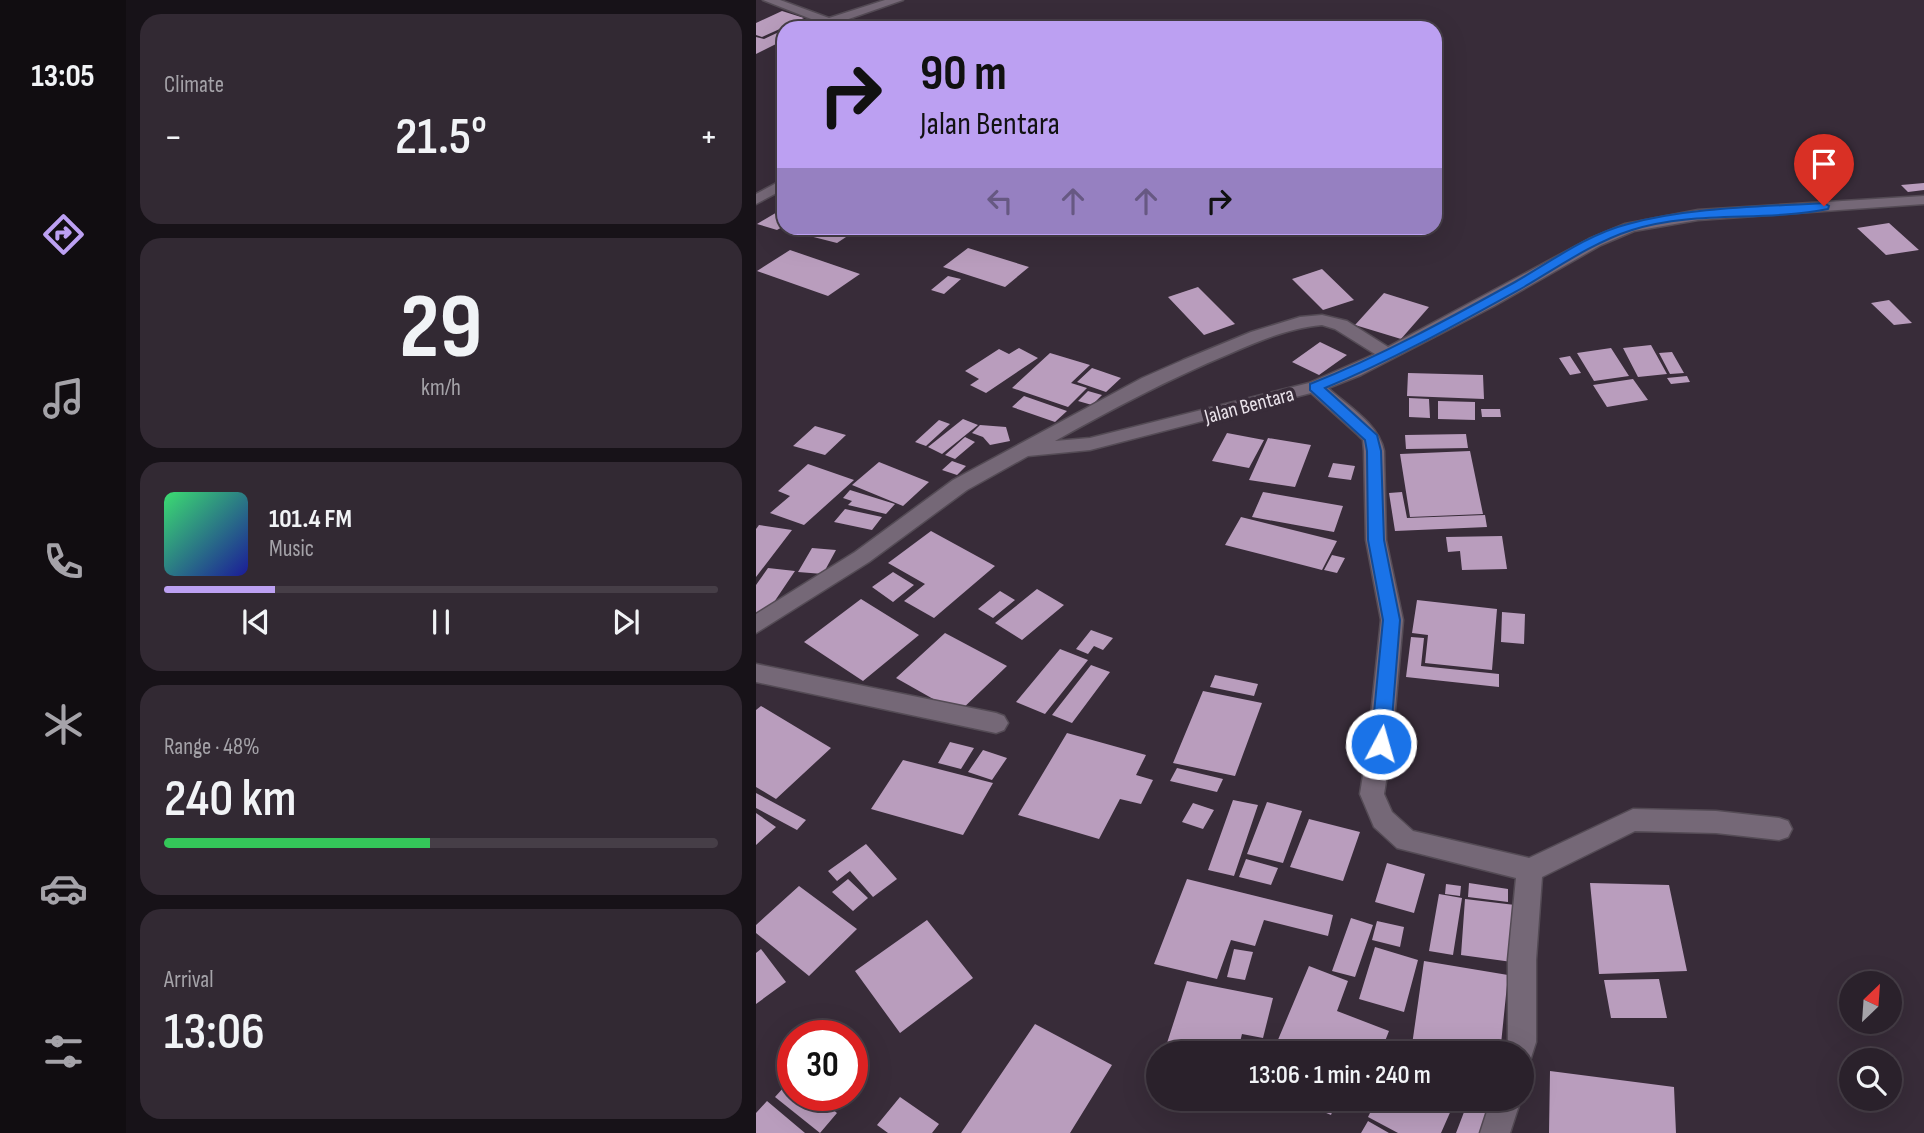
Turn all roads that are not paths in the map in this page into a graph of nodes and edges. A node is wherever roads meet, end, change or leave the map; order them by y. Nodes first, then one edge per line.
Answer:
1 (769, 0) edge
2 (897, 0) edge
3 (829, 21) edge
4 (835, 21) edge
5 (777, 187) edge
6 (756, 200) edge
7 (1924, 200) edge
8 (1387, 354) junction
9 (1315, 387) junction
10 (1023, 450) junction
11 (756, 625) edge
12 (756, 673) edge
13 (996, 723) dead end
14 (1779, 829) dead end
15 (1531, 870) junction
16 (1522, 1041) edge
17 (1502, 1111) edge
18 (1495, 1133) edge

1 - 3 street
2 - 4 street
5 - 6 street
7 - 8 street, Jalan Bentara
8 - 9 street, Jalan Bentara
8 - 10 street
9 - 10 street, Jalan Bentara
9 - 15 street
10 - 11 street, Jalan Bentara
12 - 13 street
14 - 15 street
15 - 16 street
17 - 18 street

